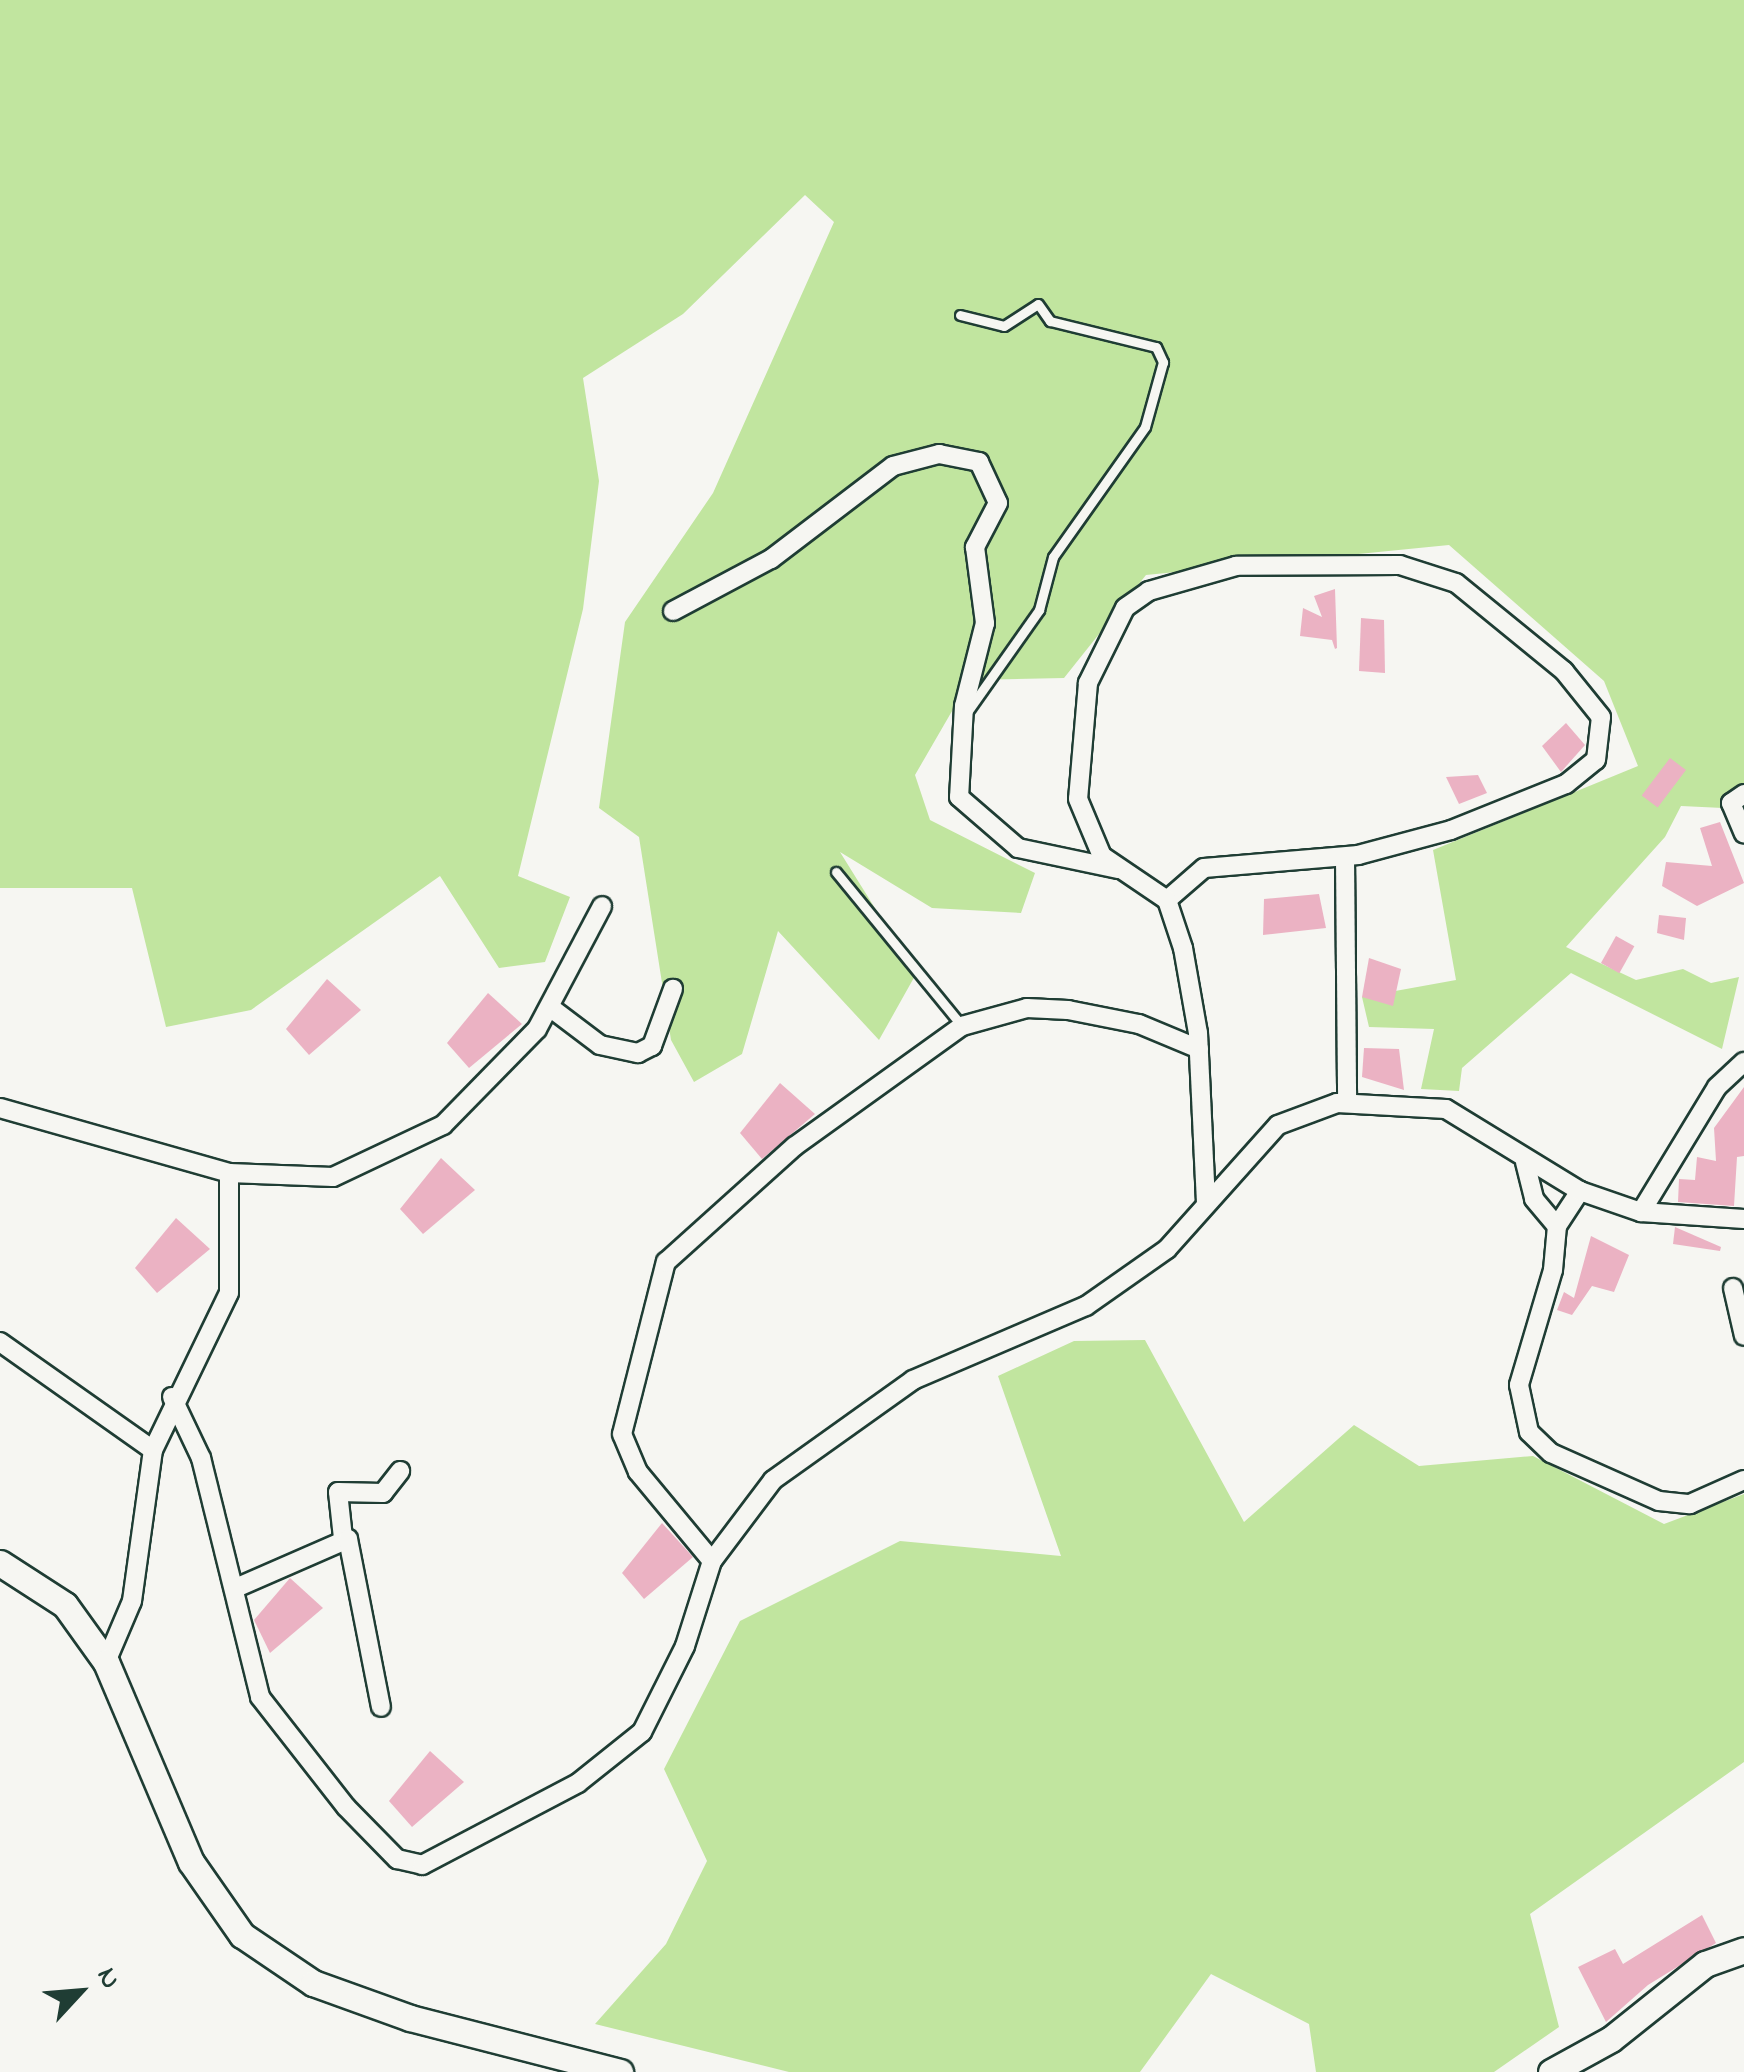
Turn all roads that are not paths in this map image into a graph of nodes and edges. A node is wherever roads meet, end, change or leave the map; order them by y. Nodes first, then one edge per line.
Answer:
1 (960, 314) dead end
2 (673, 610) dead end
3 (962, 718) junction
4 (1744, 794) edge
5 (1744, 833) edge
6 (1344, 857) junction
7 (1119, 869) junction
8 (836, 872) dead end
9 (1166, 900) junction
10 (602, 906) dead end
11 (673, 989) dead end
12 (551, 1008) junction
13 (962, 1026) junction
14 (1199, 1050) junction
15 (1744, 1062) edge
16 (1347, 1103) junction
17 (0, 1108) edge
18 (1526, 1162) junction
19 (228, 1173) junction
20 (1580, 1191) junction
21 (1206, 1202) junction
22 (1641, 1212) junction
23 (1744, 1219) edge
24 (1557, 1226) junction
25 (1733, 1288) dead end
26 (1744, 1336) edge
27 (0, 1342) edge
28 (172, 1397) junction
29 (153, 1450) junction
30 (400, 1471) dead end
31 (1744, 1480) edge
32 (342, 1538) junction
33 (712, 1560) junction
34 (0, 1564) edge
35 (238, 1587) junction
36 (106, 1662) junction
37 (381, 1707) dead end
38 (1744, 1950) edge
39 (608, 2069) edge
40 (1551, 2072) edge

1 - 3 lane
2 - 3 street
3 - 7 street
4 - 5 street
6 - 7 street
6 - 9 street
6 - 16 street
7 - 9 street
8 - 13 lane
9 - 14 street
10 - 12 street
11 - 12 street
12 - 19 street
13 - 14 street
13 - 33 street
14 - 21 street
15 - 22 street
16 - 18 street
16 - 21 street
17 - 19 street
18 - 20 street
18 - 24 street
19 - 28 street
20 - 22 street
20 - 24 street
21 - 33 street
22 - 23 street
24 - 31 street
25 - 26 street
27 - 29 street
28 - 29 street
28 - 35 street
29 - 36 street
30 - 32 street
32 - 35 street
32 - 37 street
33 - 35 street
34 - 36 main road
36 - 39 main road
38 - 40 main road

